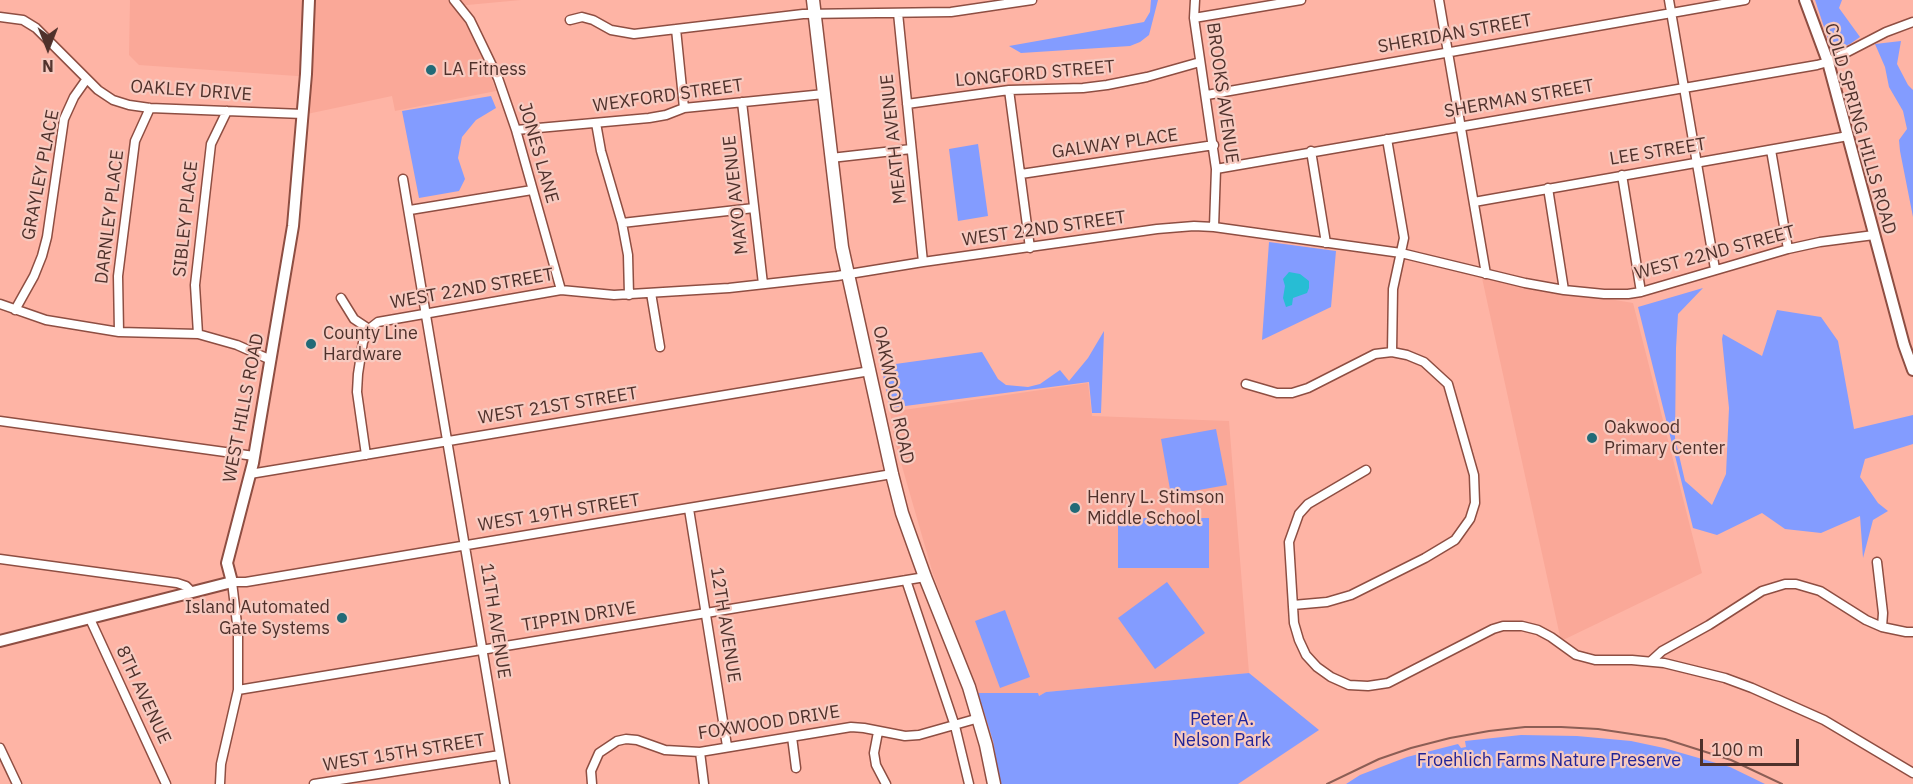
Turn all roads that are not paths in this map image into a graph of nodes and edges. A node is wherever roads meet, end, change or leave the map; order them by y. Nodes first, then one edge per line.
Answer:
1 (309, 0) edge
2 (454, 0) edge
3 (813, 0) edge
4 (1032, 0) edge
5 (1195, 0) edge
6 (1301, 0) edge
7 (1439, 0) edge
8 (1669, 0) edge
9 (1744, 0) edge
10 (1805, 0) edge
11 (898, 13) junction
12 (1671, 13) junction
13 (815, 15) junction
14 (0, 17) edge
15 (1194, 18) junction
16 (570, 20) dead end
17 (1913, 22) edge
18 (676, 28) junction
19 (1447, 51) junction
20 (1200, 62) junction
21 (1828, 62) junction
22 (86, 80) junction
23 (1684, 87) junction
24 (1009, 90) junction
25 (824, 94) junction
26 (1207, 95) junction
27 (742, 102) junction
28 (907, 104) junction
29 (150, 108) junction
30 (684, 108) junction
31 (227, 111) junction
32 (303, 114) junction
33 (596, 123) junction
34 (1461, 126) junction
35 (516, 130) junction
36 (1848, 136) junction
37 (1387, 139) junction
38 (1214, 145) junction
39 (911, 149) junction
40 (1771, 150) junction
41 (1311, 151) junction
42 (831, 158) junction
43 (1697, 163) junction
44 (1216, 169) junction
45 (1021, 174) junction
46 (1622, 175) junction
47 (403, 179) dead end
48 (1548, 188) junction
49 (532, 190) junction
50 (1474, 202) junction
51 (754, 208) junction
52 (410, 210) junction
53 (622, 223) junction
54 (1214, 227) junction
55 (1874, 235) junction
56 (1326, 243) junction
57 (1030, 248) junction
58 (1788, 249) junction
59 (1401, 253) junction
60 (923, 262) junction
61 (1715, 269) junction
62 (1486, 273) junction
63 (847, 275) junction
64 (763, 284) junction
65 (561, 290) junction
66 (1564, 290) junction
67 (1641, 292) junction
68 (651, 293) junction
69 (629, 295) junction
70 (341, 298) dead end
71 (0, 304) edge
72 (15, 310) junction
73 (427, 315) junction
74 (369, 329) junction
75 (119, 332) junction
76 (198, 334) junction
77 (660, 347) dead end
78 (1392, 352) junction
79 (271, 360) junction
80 (1913, 370) edge
81 (870, 371) junction
82 (1246, 384) dead end
83 (0, 421) edge
84 (447, 441) junction
85 (366, 455) junction
86 (254, 456) junction
87 (1366, 470) dead end
88 (250, 474) junction
89 (892, 474) junction
90 (689, 509) junction
91 (465, 545) junction
92 (0, 559) edge
93 (1877, 562) dead end
94 (925, 577) junction
95 (906, 580) junction
96 (232, 582) junction
97 (192, 592) junction
98 (1293, 605) junction
99 (706, 612) junction
100 (90, 619) junction
101 (1882, 627) junction
102 (1913, 632) edge
103 (0, 641) edge
104 (483, 650) junction
105 (1651, 661) junction
106 (238, 690) junction
107 (979, 718) junction
108 (955, 726) junction
109 (878, 732) junction
110 (792, 737) junction
111 (727, 746) junction
112 (0, 748) edge
113 (700, 752) junction
114 (500, 755) junction
115 (796, 768) dead end
116 (1913, 773) edge
117 (17, 784) edge
118 (166, 784) edge
119 (220, 784) edge
120 (314, 784) edge
121 (505, 784) edge
122 (592, 784) edge
123 (704, 784) edge
124 (886, 784) edge
125 (969, 784) edge
126 (994, 784) edge

1 - 32 street, WEST HILLS ROAD
2 - 35 street, JONES LANE
3 - 13 main road, OAKWOOD ROAD
4 - 11 street
5 - 15 street, BROOKS AVENUE
6 - 15 street
7 - 19 street
8 - 12 street
9 - 12 street, SHERIDAN STREET
10 - 21 street, COLD SPRING HILLS ROAD
11 - 13 street
11 - 28 street, MEATH AVENUE
12 - 19 street, SHERIDAN STREET
12 - 23 street
13 - 18 street
13 - 25 main road, OAKWOOD ROAD
14 - 22 street, OAKLEY DRIVE
15 - 20 street, BROOKS AVENUE
16 - 18 street
17 - 21 street, SHERMAN STREET
18 - 30 street
19 - 26 street, SHERIDAN STREET
19 - 34 street
20 - 24 street, LONGFORD STREET
20 - 26 street, BROOKS AVENUE
21 - 23 street, SHERMAN STREET
21 - 36 street, COLD SPRING HILLS ROAD
22 - 29 street, OAKLEY DRIVE
22 - 72 street, GRAYLEY PLACE
23 - 34 street, SHERMAN STREET
23 - 43 street
24 - 28 street, LONGFORD STREET
24 - 45 street
25 - 27 street, WEXFORD STREET
25 - 42 main road, OAKWOOD ROAD
26 - 38 street, BROOKS AVENUE
27 - 30 street, WEXFORD STREET
27 - 51 street, MAYO AVENUE
28 - 39 street, MEATH AVENUE
29 - 31 street, OAKLEY DRIVE
29 - 75 street, DARNLEY PLACE
30 - 33 street, WEXFORD STREET
31 - 32 street, OAKLEY DRIVE
31 - 76 street, SIBLEY PLACE
32 - 79 street, WEST HILLS ROAD
33 - 35 street, WEXFORD STREET
33 - 53 street
34 - 37 street, SHERMAN STREET
34 - 50 street
35 - 49 street, JONES LANE
36 - 40 street, LEE STREET
36 - 55 street, COLD SPRING HILLS ROAD
37 - 41 street, SHERMAN STREET
37 - 59 street
38 - 44 street, BROOKS AVENUE
38 - 45 street, GALWAY PLACE
39 - 42 street
39 - 60 street, MEATH AVENUE
40 - 43 street, LEE STREET
40 - 58 street
41 - 44 street, SHERMAN STREET
41 - 56 street
42 - 63 main road, OAKWOOD ROAD
43 - 46 street, LEE STREET
43 - 61 street
44 - 54 street, BROOKS AVENUE
45 - 57 street
46 - 48 street, LEE STREET
46 - 67 street
47 - 52 street, 11TH AVENUE
48 - 50 street, LEE STREET
48 - 66 street
49 - 52 street
49 - 65 street, JONES LANE
50 - 62 street
51 - 53 street
51 - 64 street, MAYO AVENUE
52 - 73 street, 11TH AVENUE
53 - 69 street
54 - 56 street, WEST 22ND STREET
54 - 57 street, WEST 22ND STREET
55 - 58 street, WEST 22ND STREET
55 - 80 street, COLD SPRING HILLS ROAD
56 - 59 street, WEST 22ND STREET
57 - 60 street, WEST 22ND STREET
58 - 61 street, WEST 22ND STREET
59 - 62 street, WEST 22ND STREET
59 - 78 street
60 - 63 street, WEST 22ND STREET
61 - 67 street, WEST 22ND STREET
62 - 66 street, WEST 22ND STREET
63 - 64 street, WEST 22ND STREET
63 - 81 main road, OAKWOOD ROAD
64 - 68 street, WEST 22ND STREET
65 - 69 street, WEST 22ND STREET
65 - 73 street, WEST 22ND STREET
66 - 67 street, WEST 22ND STREET
68 - 69 street, WEST 22ND STREET
68 - 77 street
70 - 74 street
71 - 72 street
72 - 75 street
73 - 74 street, WEST 22ND STREET
73 - 84 street, 11TH AVENUE
74 - 85 street
75 - 76 street
76 - 79 street
78 - 82 street
78 - 98 street
79 - 86 street, WEST HILLS ROAD
81 - 84 street, WEST 21ST STREET
81 - 89 main road, OAKWOOD ROAD
83 - 86 street
84 - 85 street, WEST 21ST STREET
84 - 91 street, 11TH AVENUE
85 - 88 street, WEST 21ST STREET
86 - 88 street, WEST HILLS ROAD
87 - 98 street
88 - 96 street, WEST HILLS ROAD
89 - 90 street, WEST 19TH STREET
89 - 94 main road, OAKWOOD ROAD
90 - 91 street, WEST 19TH STREET
90 - 99 street, 12TH AVENUE
91 - 96 street, WEST 19TH STREET
91 - 104 street, 11TH AVENUE
92 - 97 street
93 - 101 street
94 - 95 street, TIPPIN DRIVE
94 - 107 main road, OAKWOOD ROAD
95 - 99 street, TIPPIN DRIVE
95 - 108 street
96 - 97 street
96 - 106 street
97 - 100 street
98 - 105 street
99 - 104 street, TIPPIN DRIVE
99 - 111 street, 12TH AVENUE
100 - 103 street
100 - 118 street, 8TH AVENUE
101 - 102 street
101 - 105 street
104 - 106 street, TIPPIN DRIVE
104 - 114 street, 11TH AVENUE
105 - 116 street
106 - 119 street
107 - 108 street, FOXWOOD DRIVE
107 - 126 main road, OAKWOOD ROAD
108 - 109 street, FOXWOOD DRIVE
108 - 125 street
109 - 110 street, FOXWOOD DRIVE
109 - 124 street
110 - 111 street, FOXWOOD DRIVE
110 - 115 street
111 - 113 street, FOXWOOD DRIVE
112 - 117 street
113 - 122 street, FOXWOOD DRIVE
113 - 123 street
114 - 120 street, WEST 15TH STREET
114 - 121 street, 11TH AVENUE

